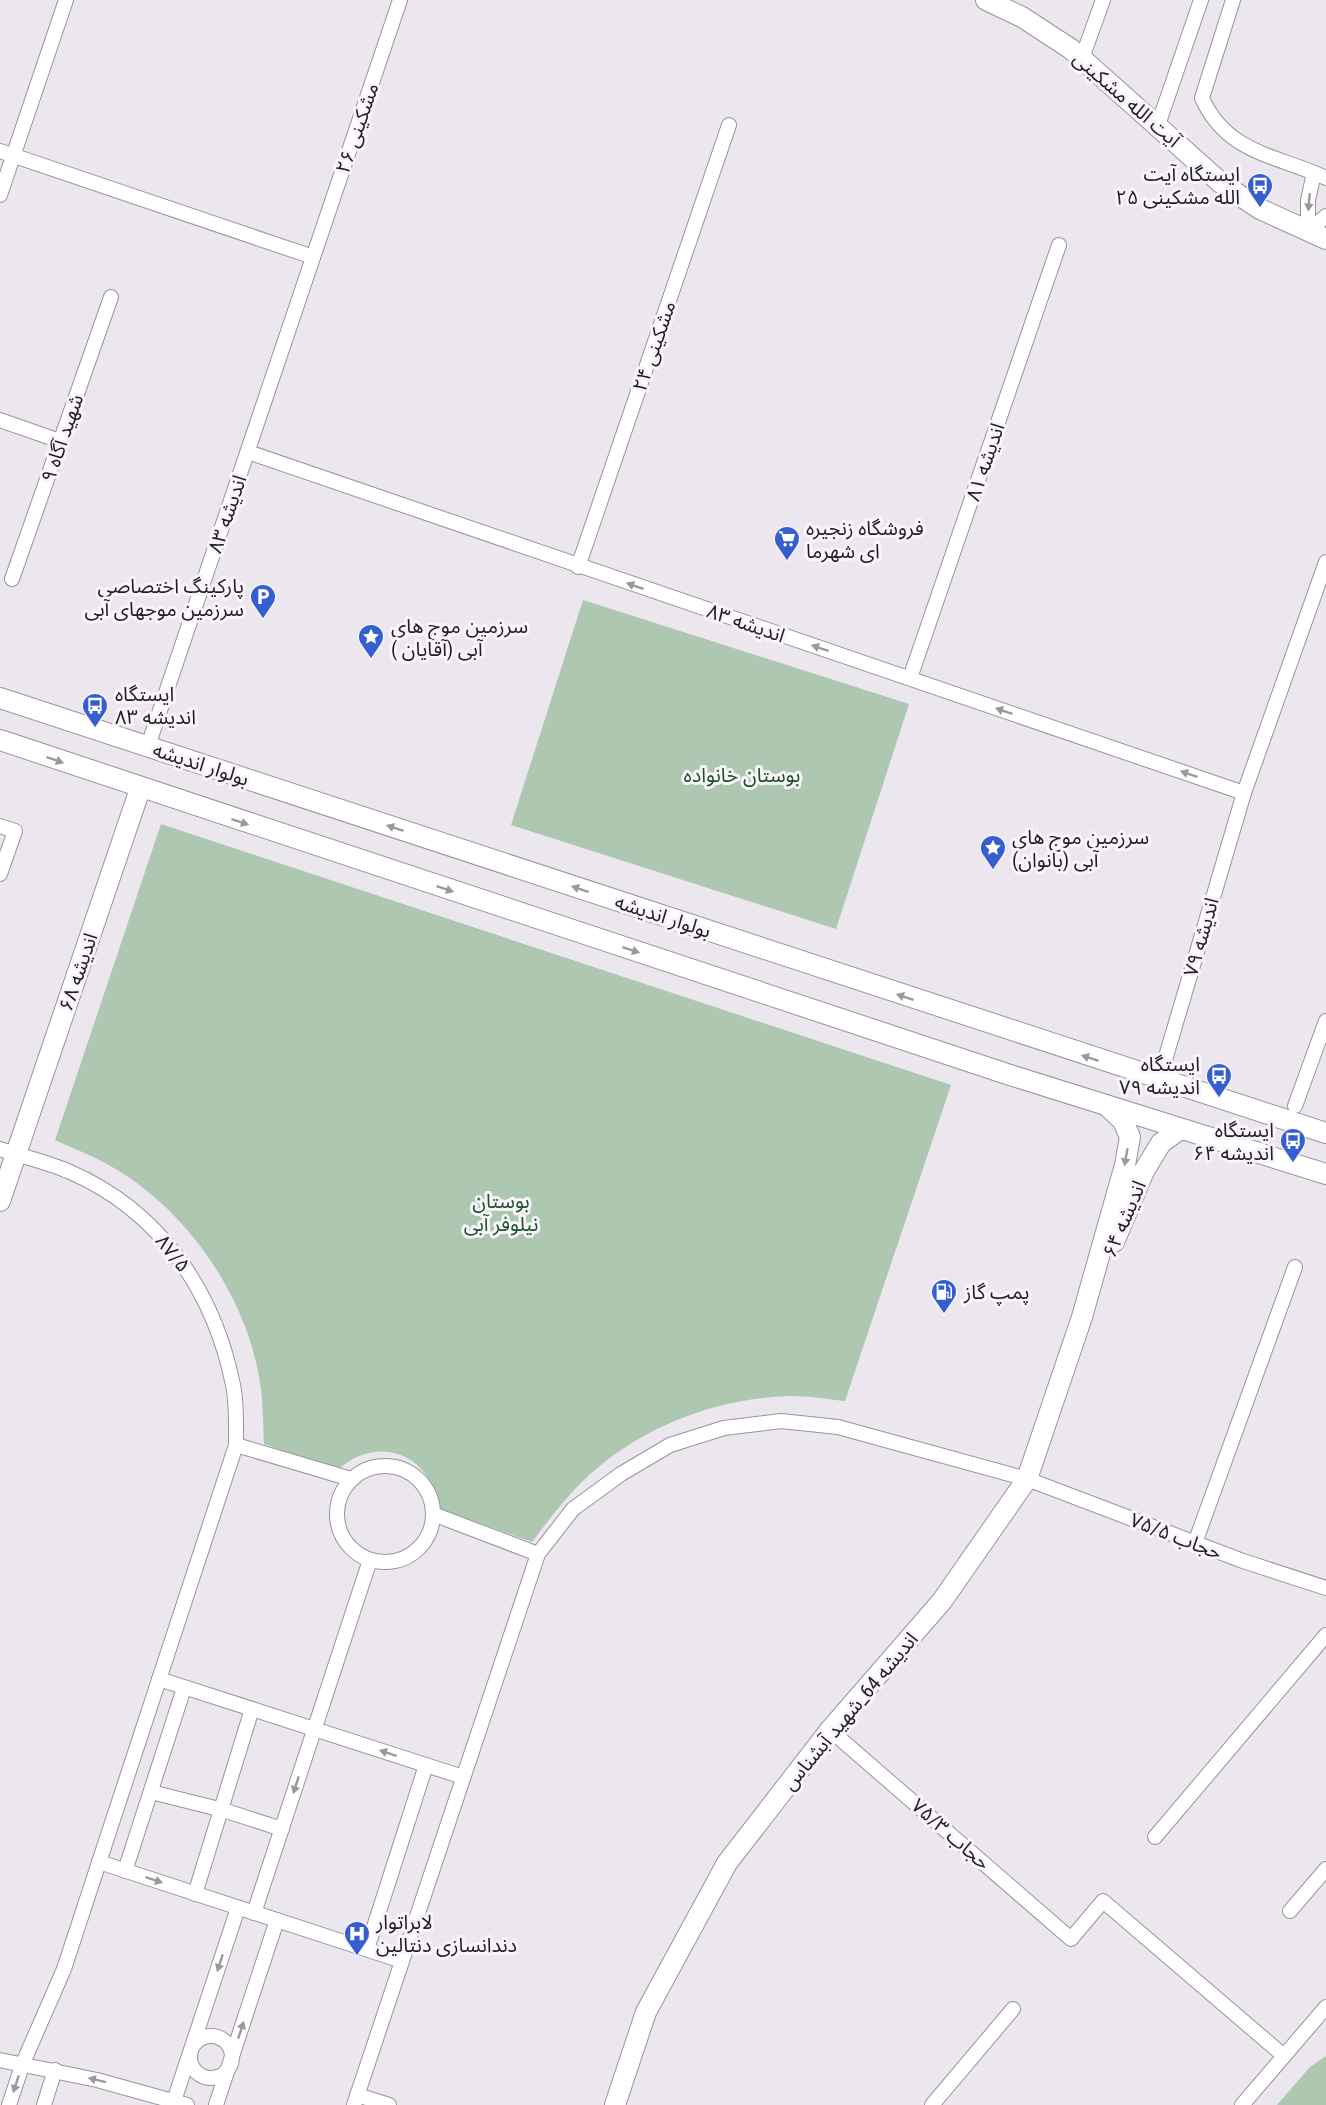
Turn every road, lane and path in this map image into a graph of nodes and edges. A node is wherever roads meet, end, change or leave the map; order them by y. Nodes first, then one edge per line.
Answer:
1 (66, 0) edge
2 (400, 0) edge
3 (986, 0) edge
4 (1103, 0) edge
5 (1201, 0) edge
6 (1233, 0) edge
7 (1082, 58) junction
8 (729, 125) dead end
9 (1158, 125) junction
10 (0, 151) edge
11 (14, 156) junction
12 (1320, 176) edge
13 (0, 195) edge
14 (1326, 216) edge
15 (1317, 235) edge
16 (1059, 245) dead end
17 (313, 257) junction
18 (111, 297) dead end
19 (0, 420) edge
20 (60, 441) junction
21 (248, 452) junction
22 (1326, 562) edge
23 (578, 567) junction
24 (12, 579) dead end
25 (1319, 602) edge
26 (910, 678) junction
27 (0, 698) edge
28 (0, 740) edge
29 (148, 746) junction
30 (140, 789) junction
31 (1244, 793) junction
32 (0, 826) edge
33 (0, 874) edge
34 (1326, 1021) edge
35 (1159, 1080) junction
36 (1295, 1106) dead end
37 (1108, 1107) junction
38 (1179, 1130) junction
39 (1326, 1133) edge
40 (8, 1152) edge
41 (1326, 1174) edge
42 (0, 1201) edge
43 (1295, 1267) dead end
44 (1082, 1317) junction
45 (236, 1444) junction
46 (351, 1479) junction
47 (1027, 1479) junction
48 (433, 1514) junction
49 (1195, 1543) junction
50 (538, 1554) junction
51 (370, 1560) junction
52 (1326, 1588) edge
53 (1326, 1635) edge
54 (159, 1679) junction
55 (184, 1688) junction
56 (252, 1709) junction
57 (315, 1730) junction
58 (830, 1730) junction
59 (426, 1766) junction
60 (463, 1778) junction
61 (151, 1792) junction
62 (223, 1810) junction
63 (282, 1829) junction
64 (1155, 1837) dead end
65 (99, 1862) junction
66 (1326, 1869) edge
67 (125, 1871) junction
68 (195, 1894) junction
69 (238, 1908) junction
70 (1290, 1911) dead end
71 (254, 1913) junction
72 (277, 1920) junction
73 (367, 1949) junction
74 (402, 1961) junction
75 (1326, 2007) edge
76 (1013, 2009) dead end
77 (192, 2048) junction
78 (1284, 2056) junction
79 (0, 2060) edge
80 (231, 2061) junction
81 (22, 2063) junction
82 (55, 2070) junction
83 (136, 2091) junction
84 (355, 2100) edge
85 (181, 2103) edge
86 (9, 2105) edge
87 (44, 2105) edge
88 (131, 2105) edge
89 (216, 2105) edge
90 (389, 2105) edge
91 (615, 2105) edge
92 (932, 2105) edge
93 (1242, 2105) edge

1 - 11 street
2 - 17 street, مشکینی ۲۶
3 - 7 main road, آیت الله مشکینی
4 - 7 street
5 - 9 street
6 - 12 street
7 - 9 main road, آیت الله مشکینی
8 - 23 street, مشکینی ۲۴
9 - 15 main road, آیت الله مشکینی
10 - 11 street
11 - 13 street
11 - 17 street
12 -> 15 street
14 - 15 street
16 - 26 street, اندیشه ۸۱
17 - 21 street, اندیشه ۸۳
18 - 20 street, شهید آگاه ۹
19 - 20 street
20 - 24 street, شهید آگاه ۹
21 - 23 street, اندیشه ۸۳
21 - 29 street, اندیشه ۸۳
22 - 25 street, اندیشه ۷۹
26 -> 23 street, اندیشه ۸۳
25 - 31 street, اندیشه ۷۹
31 -> 26 street, اندیشه ۸۳
27 - 29 main road, بولوار اندیشه
28 -> 30 main road
35 -> 29 main road, بولوار اندیشه
30 -> 37 main road
30 - 40 main road, اندیشه ۶۸
31 - 35 street, اندیشه ۷۹
32 - 33 street
34 - 36 street
35 - 39 main road, بولوار اندیشه
37 - 38 main road
37 -> 44 main road
38 - 41 main road
38 - 44 main road, اندیشه ۶۴
40 - 42 main road, اندیشه ۶۸
40 - 45 street, ۸۷/۵
43 - 49 street
44 - 47 main road, اندیشه 64_شهید آبشناس
45 - 46 street
45 - 54 street
46 - 48 street
46 - 51 street
47 - 49 street, حجاب ۷۵/۵
47 - 50 street, حجاب ۷۵/۵
47 - 58 main road, اندیشه 64_شهید آبشناس
48 - 50 street
48 - 51 street
49 - 52 street, حجاب ۷۵/۵
50 - 60 street, حجاب ۷۵/۵
51 - 57 street
53 - 64 street
54 - 55 street
54 - 65 street
55 - 56 street
55 - 61 street
56 - 57 street
56 - 62 street
59 -> 57 street
57 -> 63 street
58 - 78 street, حجاب ۷۵/۳
58 - 91 main road, اندیشه 64_شهید آبشناس
59 - 60 street
59 - 73 street
60 - 74 street, حجاب ۷۵/۵
61 - 62 street
61 - 67 street
62 - 63 street
62 - 68 street
63 - 71 street
65 - 67 street
65 - 81 street
66 - 70 street
67 -> 68 street
68 - 69 street
69 - 71 street
69 -> 77 street
71 - 72 street
72 - 73 street
80 -> 72 street
73 - 74 street
74 - 84 street, حجاب ۷۵/۵
75 - 78 street
76 - 92 street
77 - 80 street
77 - 80 street
77 - 85 street
78 - 93 street
79 - 81 street
80 - 89 street
81 - 82 street
81 -> 86 street
83 -> 82 street
82 - 87 street
83 - 85 street
83 - 88 street
84 - 90 street

